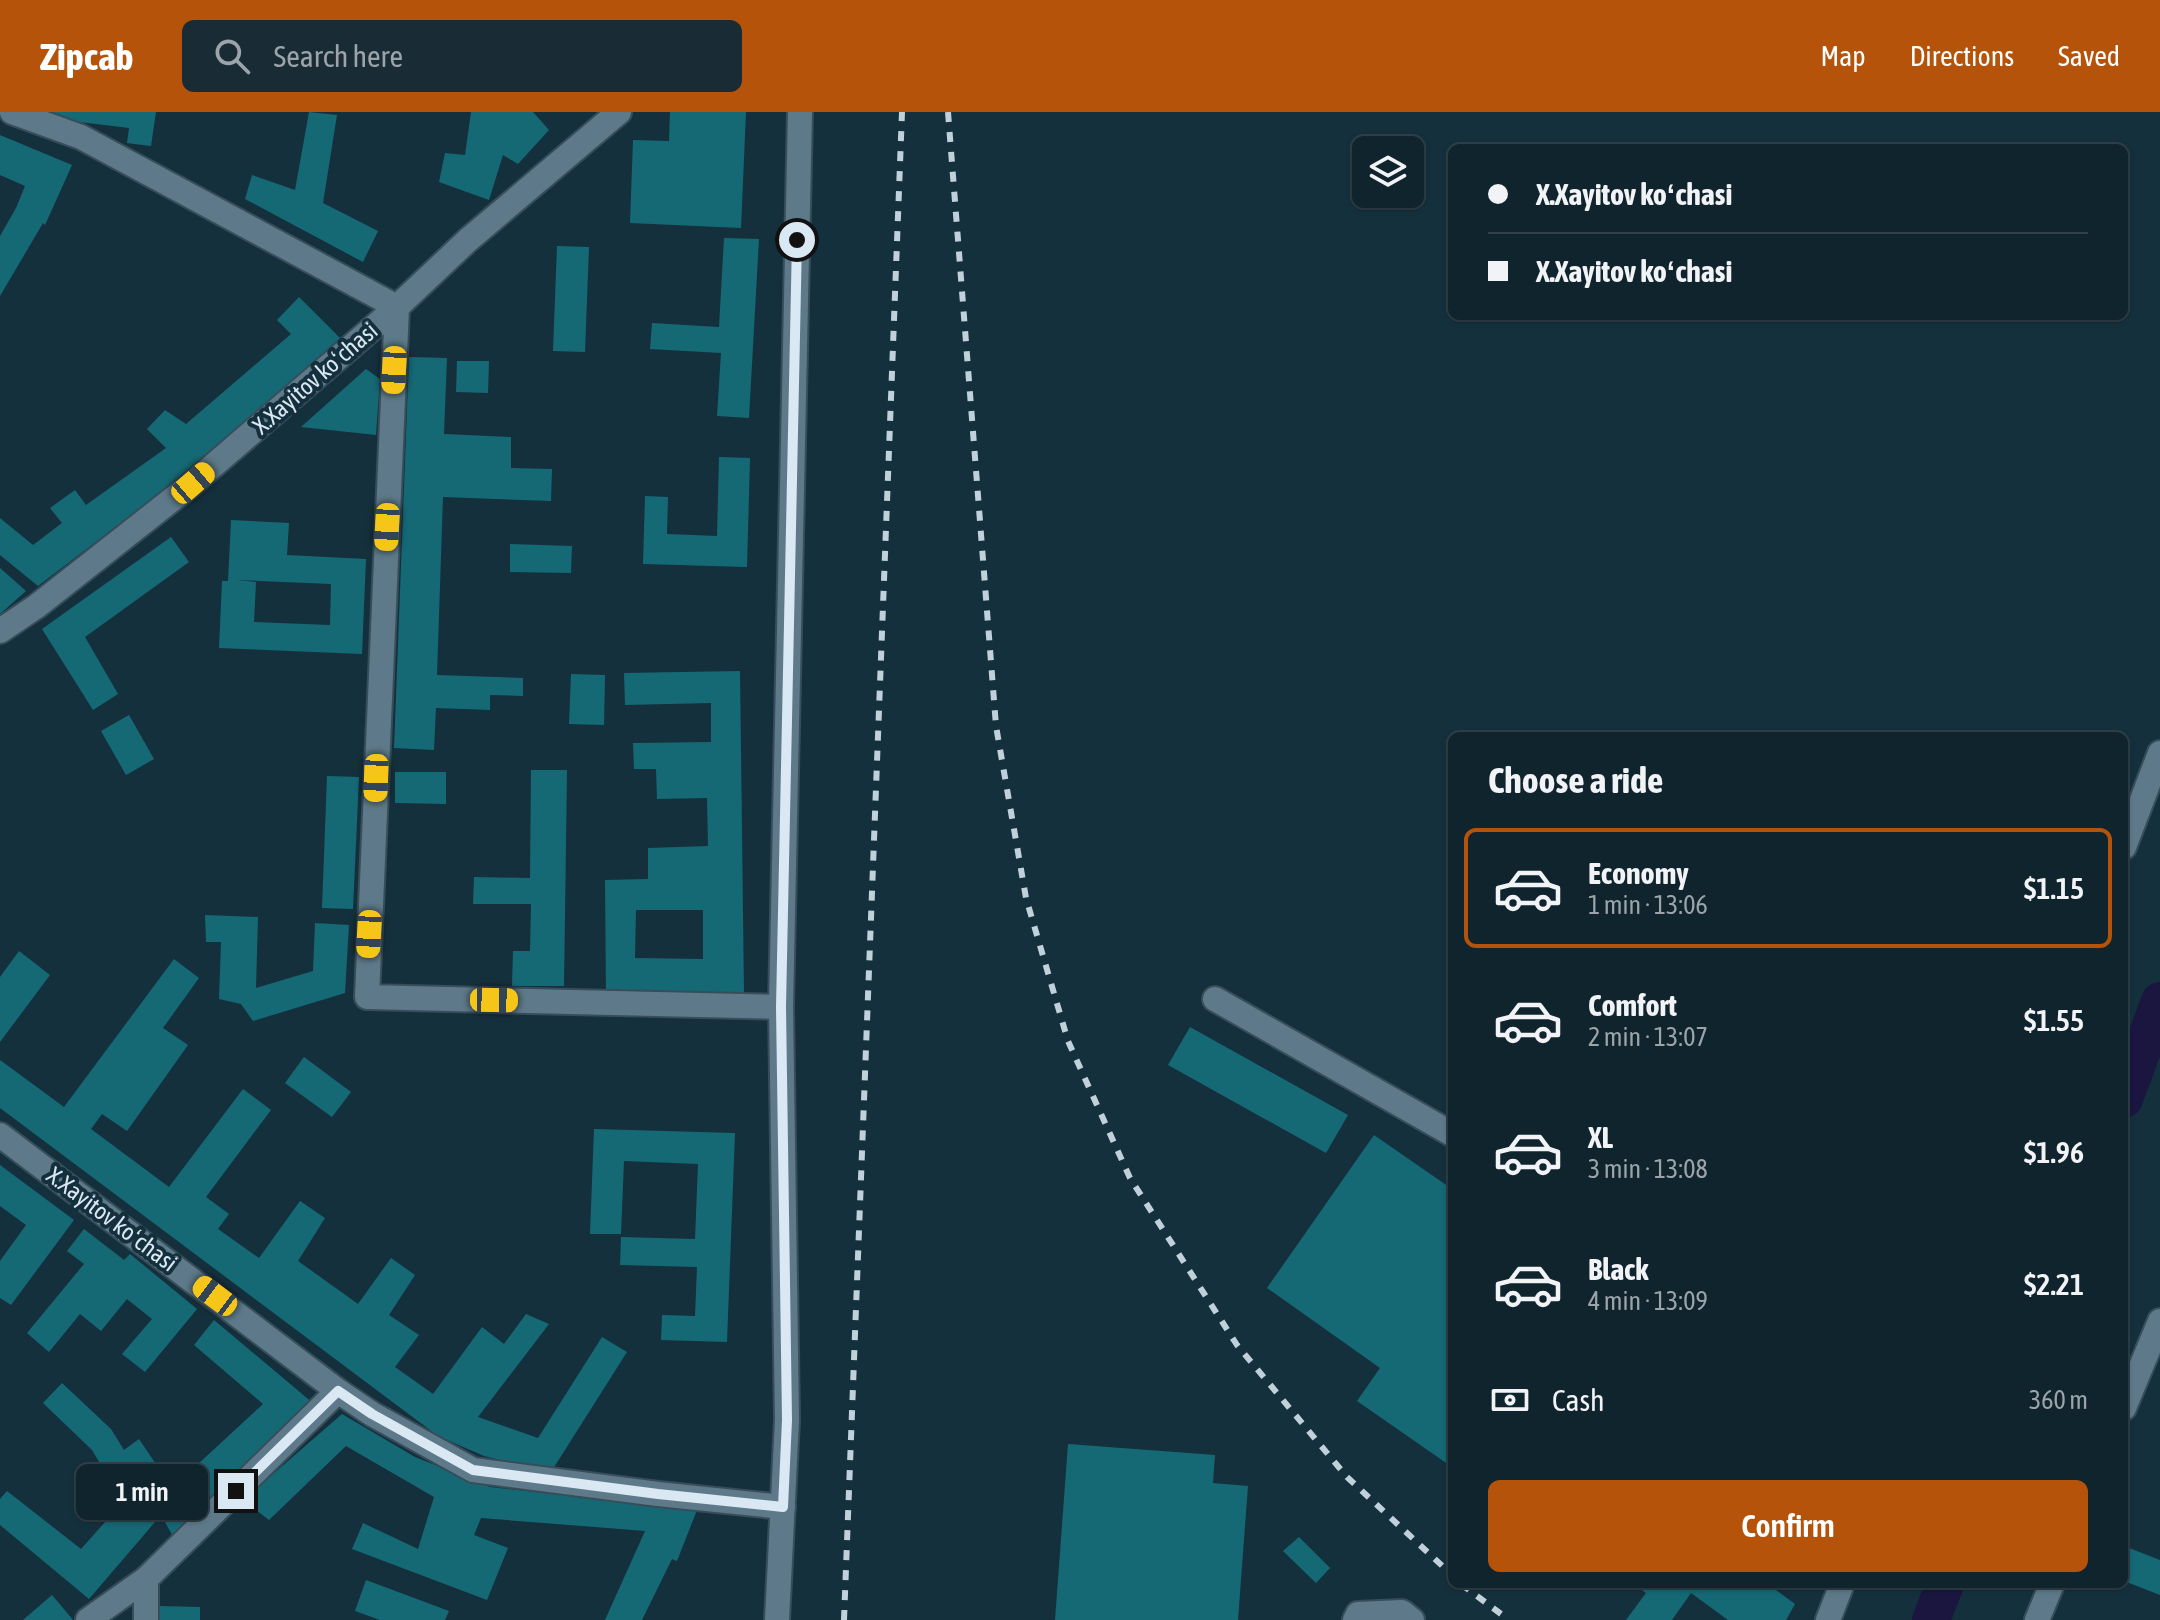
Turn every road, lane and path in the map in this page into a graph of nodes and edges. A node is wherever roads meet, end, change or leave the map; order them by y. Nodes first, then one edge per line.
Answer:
1 (12, 112) edge
2 (619, 112) edge
3 (800, 112) edge
4 (397, 307) junction
5 (0, 631) edge
6 (2160, 753) edge
7 (2128, 837) edge
8 (1215, 999) dead end
9 (781, 1007) junction
10 (1448, 1132) edge
11 (0, 1135) edge
12 (2160, 1321) edge
13 (338, 1391) junction
14 (2128, 1398) edge
15 (783, 1507) junction
16 (146, 1579) junction
17 (1840, 1588) edge
18 (2050, 1588) edge
19 (88, 1620) edge
20 (146, 1620) edge
21 (777, 1620) edge
22 (1355, 1620) edge
23 (1412, 1620) edge
24 (1828, 1620) edge
25 (2037, 1620) edge

1 - 4 street
2 - 4 street, X.Xayitov koʻchasi
3 - 9 street
4 - 5 street, X.Xayitov koʻchasi
4 - 9 street
6 - 7 street
8 - 10 street
9 - 15 street
11 - 13 street, X.Xayitov koʻchasi
12 - 14 street
13 - 15 street, X.Xayitov koʻchasi
13 - 16 street
15 - 21 street
16 - 19 street
16 - 20 street
17 - 24 street
18 - 25 street
22 - 23 street

